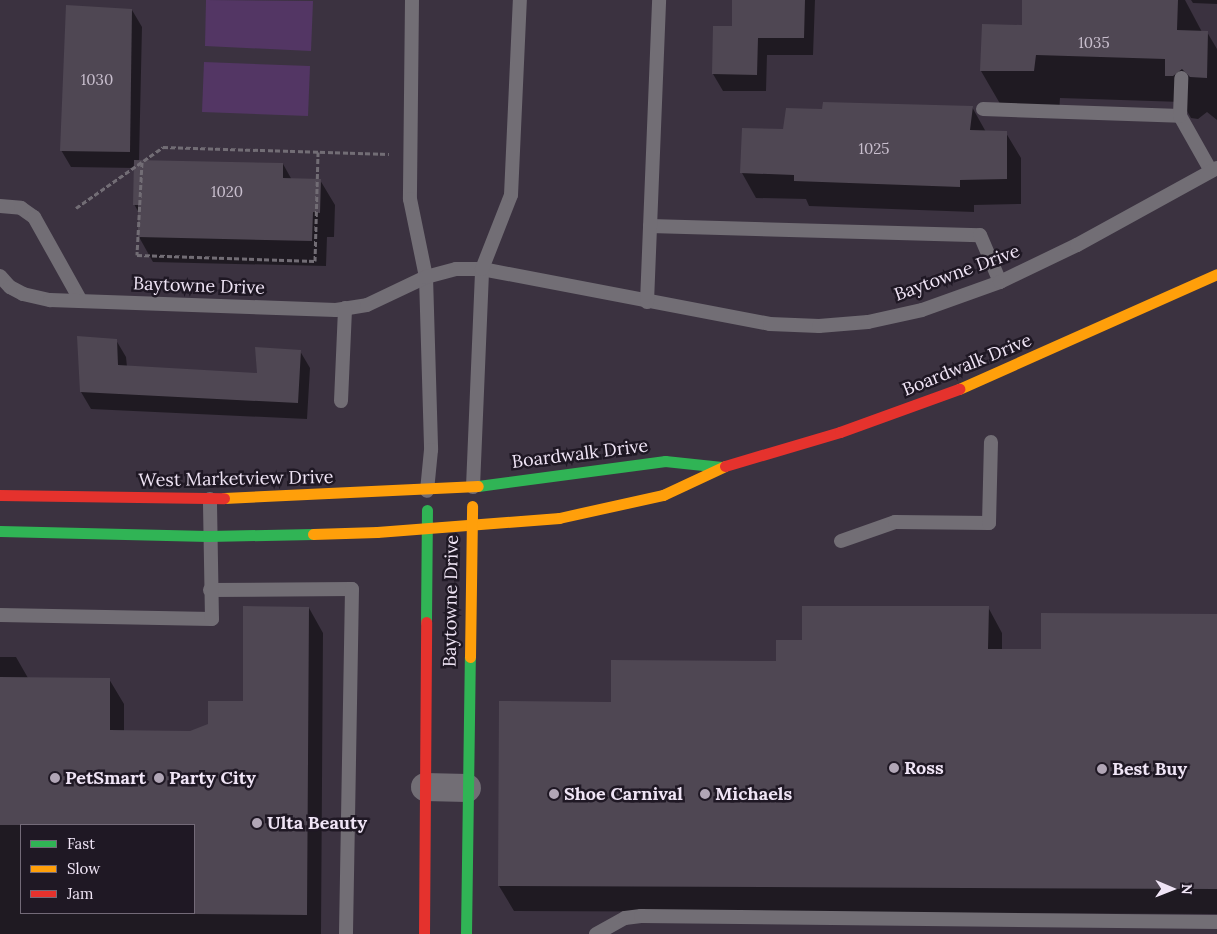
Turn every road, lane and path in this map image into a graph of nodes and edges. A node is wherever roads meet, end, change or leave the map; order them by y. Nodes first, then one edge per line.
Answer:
1 (412, 0) edge
2 (520, 0) edge
3 (659, 0) edge
4 (1181, 78) dead end
5 (983, 109) dead end
6 (1180, 116) junction
7 (318, 152) junction
8 (410, 154) junction
9 (142, 162) junction
10 (1214, 169) edge
11 (0, 206) edge
12 (76, 208) dead end
13 (650, 226) junction
14 (482, 269) junction
15 (1217, 274) edge
16 (0, 276) edge
17 (426, 277) junction
18 (1000, 282) junction
19 (81, 301) junction
20 (646, 302) junction
21 (346, 308) junction
22 (341, 401) dead end
23 (991, 442) dead end
24 (722, 467) junction
25 (472, 487) junction
26 (427, 491) junction
27 (0, 495) edge
28 (210, 500) junction
29 (471, 524) junction
30 (427, 528) junction
31 (0, 531) edge
32 (208, 536) junction
33 (840, 541) dead end
34 (210, 590) junction
35 (0, 615) edge
36 (425, 787) junction
37 (467, 788) junction
38 (1217, 922) edge
39 (346, 934) edge
40 (424, 934) edge
41 (466, 934) edge
42 (596, 934) edge

1 - 8 lane
2 - 14 lane
3 - 13 lane
4 - 6 lane
5 - 6 lane
6 - 10 lane
7 - 8 path
7 - 9 path
7 - 9 path
8 - 17 lane
9 - 12 path
10 - 18 lane, Baytowne Drive
11 - 19 lane
13 - 18 lane
13 - 20 lane
14 - 17 lane, Baytowne Drive
14 - 20 lane, Baytowne Drive
14 - 25 lane, Baytowne Drive
15 - 24 street, Boardwalk Drive
16 - 19 lane, Baytowne Drive
17 - 21 lane, Baytowne Drive
17 - 26 lane, Baytowne Drive
18 - 20 lane, Baytowne Drive
19 - 21 lane, Baytowne Drive
21 - 22 lane
23 - 33 lane
24 - 25 street, Boardwalk Drive
24 - 29 street, Boardwalk Drive
25 - 26 street, West Marketview Drive
25 - 29 street, Baytowne Drive
26 - 28 street, West Marketview Drive
26 - 30 street, Baytowne Drive
27 - 28 street, West Marketview Drive
28 - 32 lane
29 - 30 street
29 - 37 street, Baytowne Drive
30 - 32 street
30 - 36 street, Baytowne Drive
31 - 32 street
32 - 34 lane
34 - 35 lane
34 - 39 lane
36 - 37 street
36 - 40 street, Baytowne Drive
37 - 41 street, Baytowne Drive
38 - 42 lane

